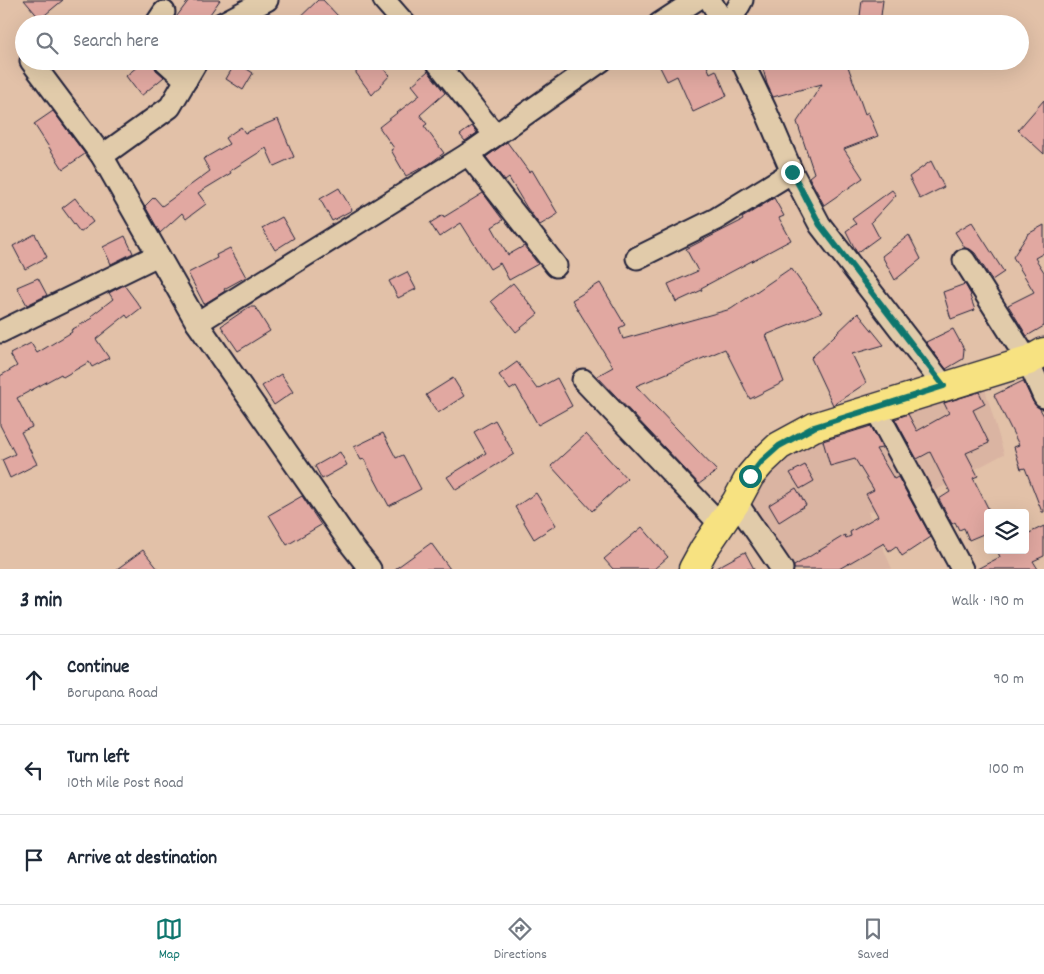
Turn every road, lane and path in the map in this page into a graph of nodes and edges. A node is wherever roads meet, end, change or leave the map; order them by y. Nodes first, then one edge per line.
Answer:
1 (267, 0) edge
2 (384, 0) edge
3 (696, 0) edge
4 (710, 0) edge
5 (742, 0) edge
6 (238, 15) edge
7 (397, 15) edge
8 (673, 15) edge
9 (719, 15) edge
10 (734, 15) edge
11 (38, 70) edge
12 (175, 70) edge
13 (192, 70) edge
14 (443, 70) edge
15 (588, 70) edge
16 (746, 70) edge
17 (186, 80) junction
18 (495, 135) junction
19 (468, 154) junction
20 (102, 156) junction
21 (792, 172) junction
22 (158, 255) junction
23 (638, 258) dead end
24 (964, 260) dead end
25 (556, 266) dead end
26 (197, 323) junction
27 (0, 332) edge
28 (1036, 356) edge
29 (583, 380) dead end
30 (944, 386) junction
31 (1044, 397) edge
32 (875, 408) junction
33 (736, 502) junction
34 (721, 525) junction
35 (370, 569) edge
36 (693, 569) edge
37 (782, 569) edge
38 (962, 569) edge

1 - 6 street
2 - 7 street
3 - 8 street
4 - 9 street
5 - 10 street
11 - 20 street
12 - 17 street
13 - 17 street
14 - 18 street
15 - 18 street
16 - 21 street
17 - 20 street
18 - 19 street
19 - 25 street
19 - 26 street
20 - 22 street
21 - 23 street
21 - 30 street
22 - 26 street
22 - 27 street
24 - 28 street
26 - 35 street
28 - 30 main road
28 - 31 street
29 - 34 street
30 - 32 main road
32 - 33 main road
32 - 38 street
33 - 34 main road
33 - 37 street
34 - 36 main road

